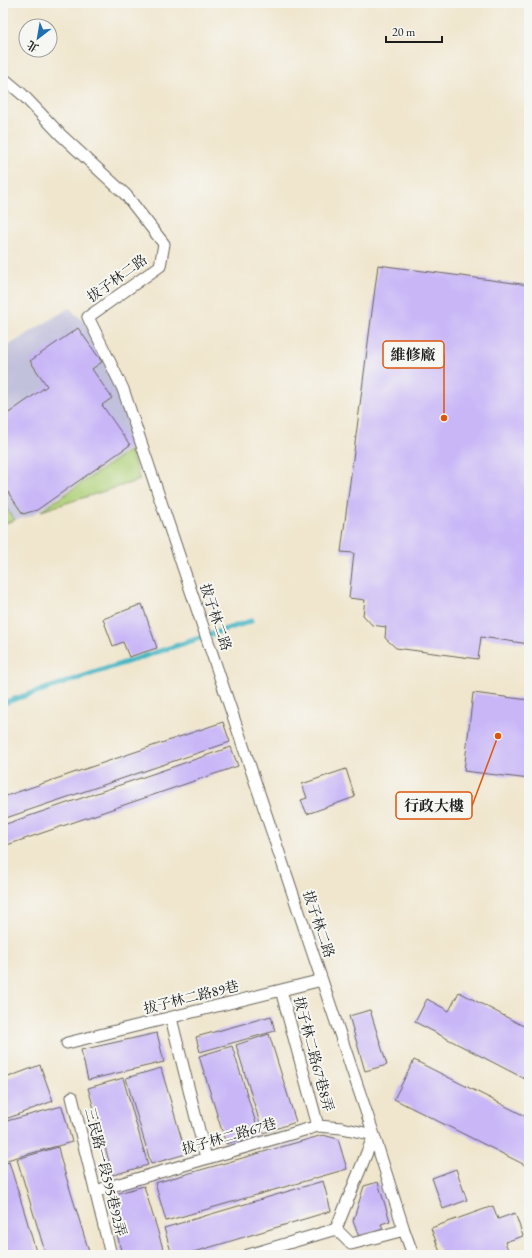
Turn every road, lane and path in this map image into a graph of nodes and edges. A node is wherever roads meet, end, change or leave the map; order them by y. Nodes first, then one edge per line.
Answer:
1 (3, 78) edge
2 (322, 980) junction
3 (281, 990) junction
4 (171, 1018) junction
5 (67, 1043) dead end
6 (72, 1097) dead end
7 (318, 1126) junction
8 (374, 1135) junction
9 (206, 1158) junction
10 (95, 1191) junction
11 (336, 1229) junction
12 (404, 1230) junction
13 (111, 1255) edge
14 (248, 1255) edge
15 (414, 1255) edge

1 - 2 lane, 拔子林二路
2 - 3 lane, 拔子林二路89巷
2 - 8 lane, 拔子林二路
3 - 4 lane, 拔子林二路89巷
3 - 7 lane, 拔子林二路67巷8弄
4 - 5 lane, 拔子林二路89巷
4 - 9 lane
6 - 10 lane, 三民路一段595巷92弄
7 - 8 lane, 拔子林二路67巷
7 - 9 lane, 拔子林二路67巷
8 - 11 lane
8 - 12 lane, 拔子林二路
9 - 10 lane, 拔子林二路67巷
10 - 13 lane, 三民路一段595巷92弄
11 - 12 lane
11 - 14 lane
12 - 15 lane, 拔子林二路

